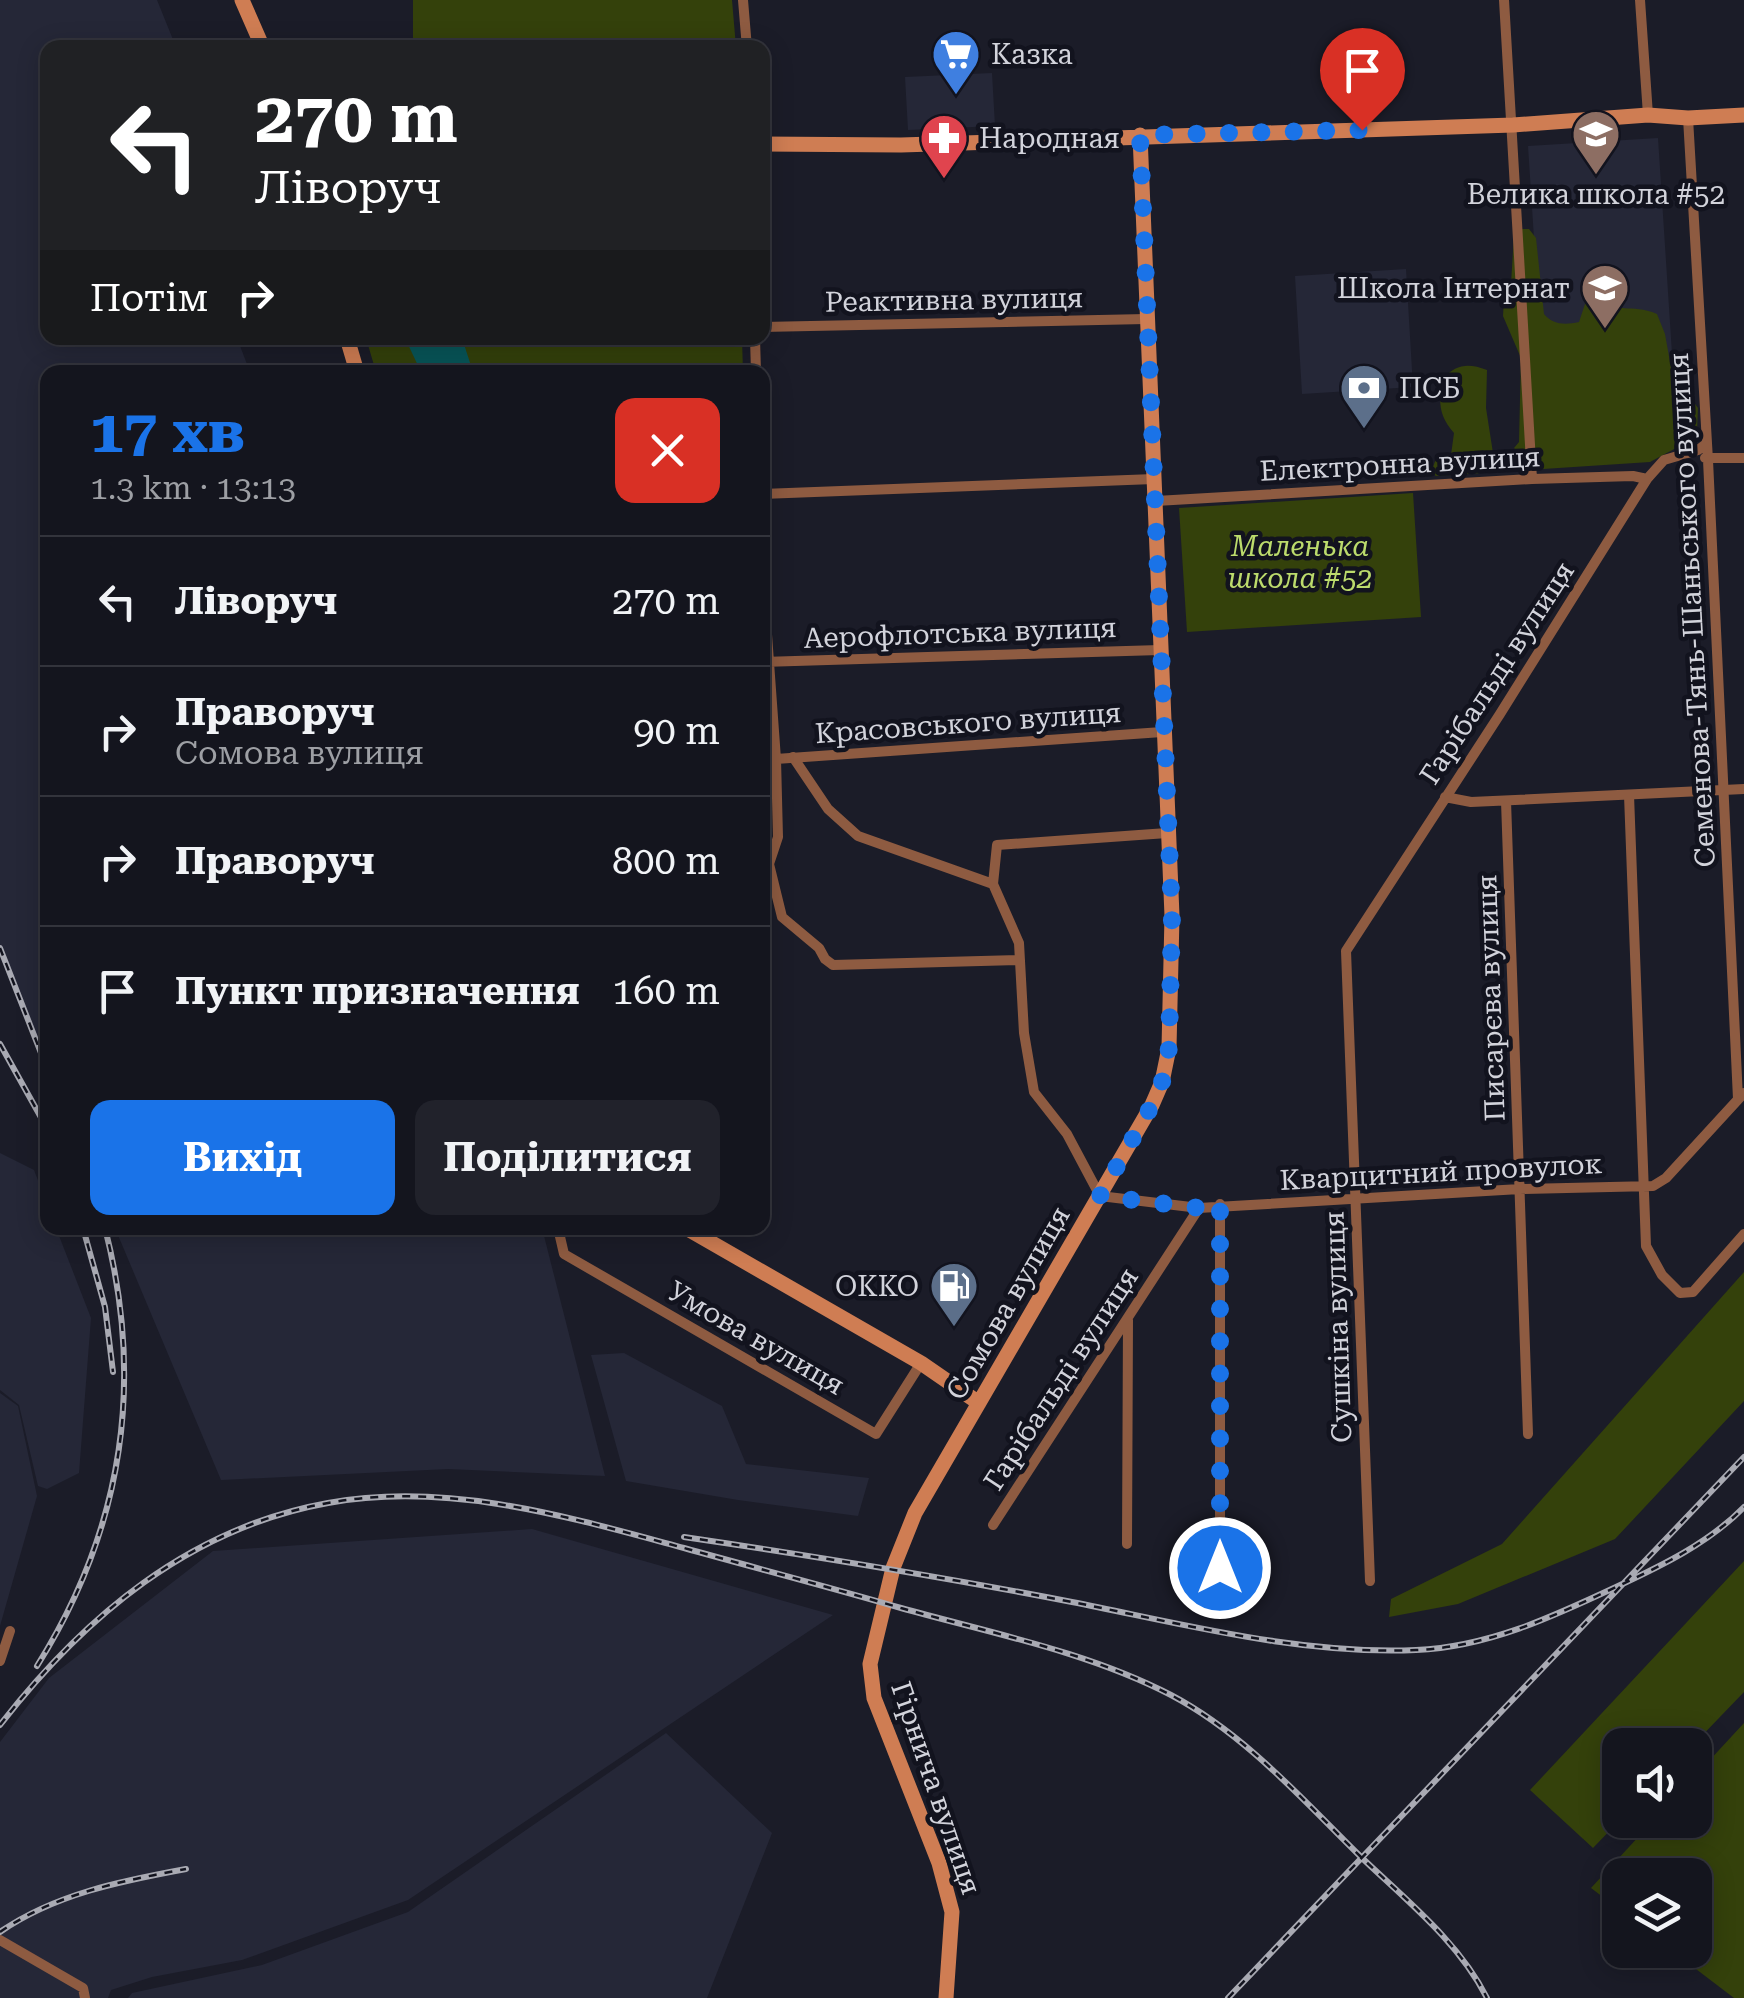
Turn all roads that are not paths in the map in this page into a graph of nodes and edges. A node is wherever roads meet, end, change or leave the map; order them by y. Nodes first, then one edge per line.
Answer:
1 (242, 0) edge
2 (744, 0) edge
3 (1504, 0) edge
4 (1640, 0) edge
5 (260, 40) edge
6 (746, 40) edge
7 (1648, 115) junction
8 (1744, 115) edge
9 (1688, 118) junction
10 (1514, 124) junction
11 (1140, 135) junction
12 (770, 144) edge
13 (1146, 318) junction
14 (770, 327) edge
15 (1706, 444) junction
16 (1691, 452) junction
17 (1744, 458) edge
18 (1708, 460) junction
19 (1154, 478) junction
20 (1532, 479) junction
21 (1647, 479) junction
22 (770, 494) edge
23 (1156, 501) junction
24 (1160, 650) junction
25 (770, 662) edge
26 (770, 701) edge
27 (1162, 732) junction
28 (794, 758) junction
29 (776, 759) junction
30 (1724, 790) junction
31 (1744, 790) edge
32 (1629, 795) junction
33 (1444, 798) junction
34 (1506, 801) junction
35 (1167, 833) junction
36 (770, 861) edge
37 (770, 868) edge
38 (993, 884) junction
39 (1346, 952) joint
40 (1020, 960) junction
41 (1741, 1096) edge
42 (1642, 1185) junction
43 (1520, 1189) junction
44 (1100, 1196) junction
45 (1355, 1198) junction
46 (1220, 1204) junction
47 (1200, 1208) junction
48 (1744, 1234) edge
49 (560, 1235) edge
50 (698, 1235) edge
51 (1128, 1319) junction
52 (921, 1363) junction
53 (979, 1403) junction
54 (1528, 1434) dead end
55 (931, 1486) joint
56 (993, 1524) dead end
57 (1128, 1544) dead end
58 (1220, 1568) dead end
59 (1370, 1581) dead end
60 (10, 1630) dead end
61 (0, 1661) edge
62 (0, 1940) edge
63 (85, 1998) edge
64 (946, 1998) edge

1 - 5 main road
2 - 6 street
3 - 10 street
4 - 7 street
7 - 9 main road
7 - 10 main road
8 - 9 main road
9 - 15 street, Семенова-Тянь-Шаньського вулиця
10 - 11 main road
10 - 20 street
11 - 12 main road
11 - 13 main road, Сомова вулиця
13 - 14 street, Реактивна вулиця
13 - 19 main road, Сомова вулиця
15 - 16 street, Гарібальді вулиця
15 - 18 street, Семенова-Тянь-Шаньського вулиця
16 - 18 street
16 - 21 street, Гарібальді вулиця
17 - 18 street
18 - 30 street, Семенова-Тянь-Шаньського вулиця
19 - 22 street
19 - 23 main road, Сомова вулиця
20 - 21 street, Електронна вулиця
20 - 23 street, Електронна вулиця
21 - 33 street, Гарібальді вулиця
23 - 24 main road, Сомова вулиця
24 - 25 street, Аерофлотська вулиця
24 - 27 main road, Сомова вулиця
26 - 29 street
27 - 28 street, Красовського вулиця
27 - 35 main road, Сомова вулиця
28 - 29 street, Красовського вулиця
28 - 38 street
29 - 36 street
30 - 31 street
30 - 32 street
30 - 41 street, Семенова-Тянь-Шаньського вулиця
32 - 34 street
32 - 42 street
33 - 34 street
33 - 39 street, Гарібальді вулиця
34 - 43 street, Писарєва вулиця
35 - 38 street
35 - 44 main road, Сомова вулиця
37 - 40 street
38 - 40 street
39 - 45 street, Сушкіна вулиця
40 - 44 street
41 - 42 street, Кварцитний провулок
42 - 43 street, Кварцитний провулок
42 - 48 street
43 - 45 street, Кварцитний провулок
43 - 54 street, Писарєва вулиця
44 - 47 street, Кварцитний провулок
44 - 53 main road, Сомова вулиця
45 - 46 street, Кварцитний провулок
45 - 59 street, Сушкіна вулиця
46 - 47 street, Кварцитний провулок
46 - 58 street
47 - 51 street, Гарібальді вулиця
49 - 52 street, Умова вулиця
50 - 52 main road
51 - 56 street, Гарібальді вулиця
51 - 57 street
52 - 53 main road
53 - 55 main road, Сомова вулиця
55 - 64 main road, Гірнича вулиця
60 - 61 street
62 - 63 street

